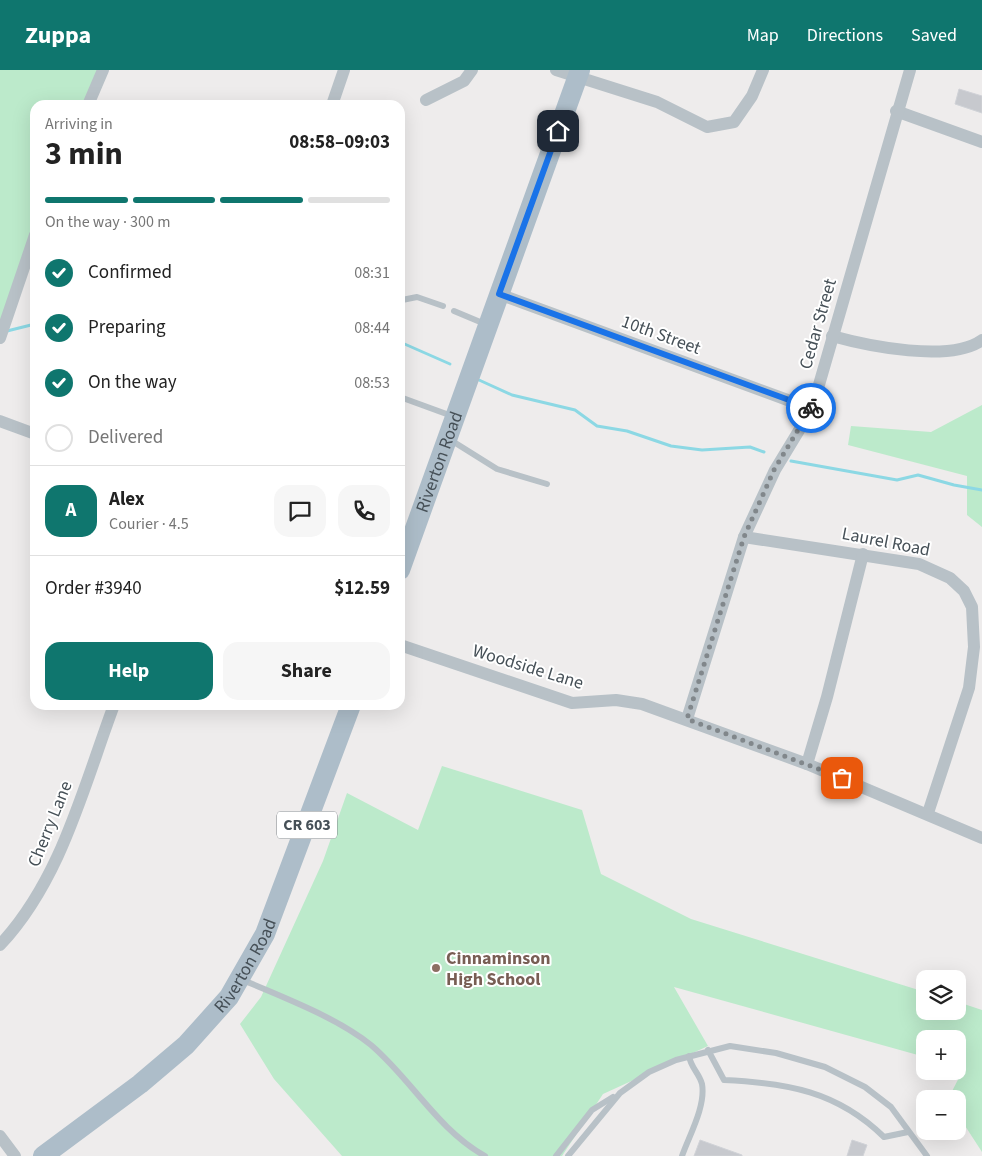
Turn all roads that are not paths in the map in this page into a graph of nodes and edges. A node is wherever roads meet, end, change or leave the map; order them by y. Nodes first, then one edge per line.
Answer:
1 (103, 70) edge
2 (344, 70) edge
3 (472, 70) edge
4 (556, 70) edge
5 (763, 70) edge
6 (910, 70) edge
7 (579, 73) edge
8 (90, 100) edge
9 (334, 100) edge
10 (426, 100) dead end
11 (896, 111) junction
12 (982, 142) edge
13 (30, 251) edge
14 (499, 294) junction
15 (405, 299) edge
16 (443, 306) dead end
17 (454, 311) dead end
18 (488, 326) junction
19 (832, 336) junction
20 (0, 338) edge
21 (982, 340) edge
22 (405, 399) edge
23 (812, 409) junction
24 (456, 417) junction
25 (0, 421) edge
26 (30, 432) edge
27 (448, 439) junction
28 (547, 484) dead end
29 (744, 537) junction
30 (405, 554) edge
31 (863, 554) junction
32 (405, 647) edge
33 (112, 710) edge
34 (349, 710) edge
35 (687, 719) junction
36 (807, 764) junction
37 (928, 814) junction
38 (982, 838) edge
39 (0, 945) edge
40 (240, 979) junction
41 (708, 1050) junction
42 (689, 1056) junction
43 (620, 1093) junction
44 (908, 1132) junction
45 (0, 1136) edge
46 (14, 1156) edge
47 (43, 1156) edge
48 (485, 1156) edge
49 (556, 1156) edge
50 (568, 1156) edge
51 (682, 1156) edge
52 (927, 1156) edge

1 - 8 street
2 - 9 street
3 - 10 street
4 - 7 street
5 - 7 street
6 - 11 street, Cedar Street
7 - 14 main road, Riverton Road
11 - 12 street
11 - 19 street, Cedar Street
13 - 20 street
14 - 18 main road, Riverton Road
14 - 23 street, 10th Street
15 - 16 lane
17 - 18 lane
18 - 24 main road, Riverton Road
19 - 21 street
19 - 23 street, Cedar Street
22 - 24 lane
23 - 29 street, Cedar Street
24 - 27 main road, Riverton Road
25 - 26 street
27 - 28 lane
27 - 30 main road, Riverton Road
29 - 31 street, Laurel Road
29 - 35 street, Cedar Street
31 - 36 street
31 - 37 street, Laurel Road
32 - 35 street, Woodside Lane
33 - 39 street, Cherry Lane
34 - 40 main road, Riverton Road / CR 603
35 - 36 street, Woodside Lane
36 - 37 street, Woodside Lane
37 - 38 street, Woodside Lane
40 - 47 main road, Riverton Road / CR 603
40 - 48 lane
41 - 42 lane
41 - 44 lane
41 - 44 lane
42 - 43 lane
42 - 51 lane
43 - 49 lane
43 - 50 lane
44 - 52 lane
45 - 46 street

